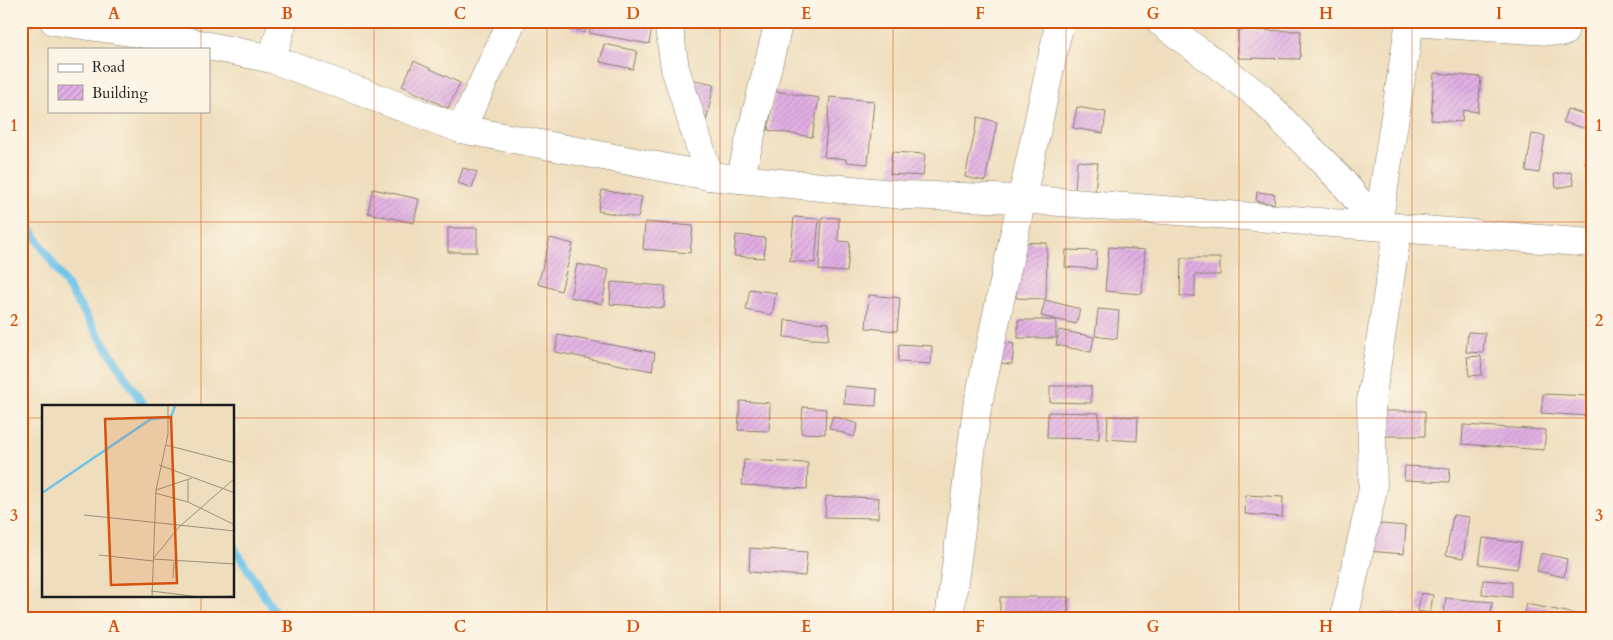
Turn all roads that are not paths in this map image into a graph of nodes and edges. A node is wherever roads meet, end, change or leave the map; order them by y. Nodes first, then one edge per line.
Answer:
1 (54, 21) edge
2 (283, 21) edge
3 (512, 21) edge
4 (668, 21) edge
5 (779, 21) edge
6 (1060, 21) edge
7 (1159, 21) edge
8 (1410, 22) edge
9 (1564, 32) dead end
10 (272, 60) junction
11 (461, 129) junction
12 (709, 176) junction
13 (740, 179) junction
14 (1021, 199) junction
15 (1388, 226) junction
16 (1592, 243) edge
17 (950, 619) edge
18 (1344, 619) edge

1 - 10 street
2 - 10 street
3 - 11 street
4 - 12 street
5 - 13 street
6 - 14 street
7 - 15 street
8 - 9 street
8 - 15 street
10 - 11 street
11 - 12 street
12 - 13 street
13 - 14 street
14 - 15 street
14 - 17 street
15 - 16 street
15 - 18 street

